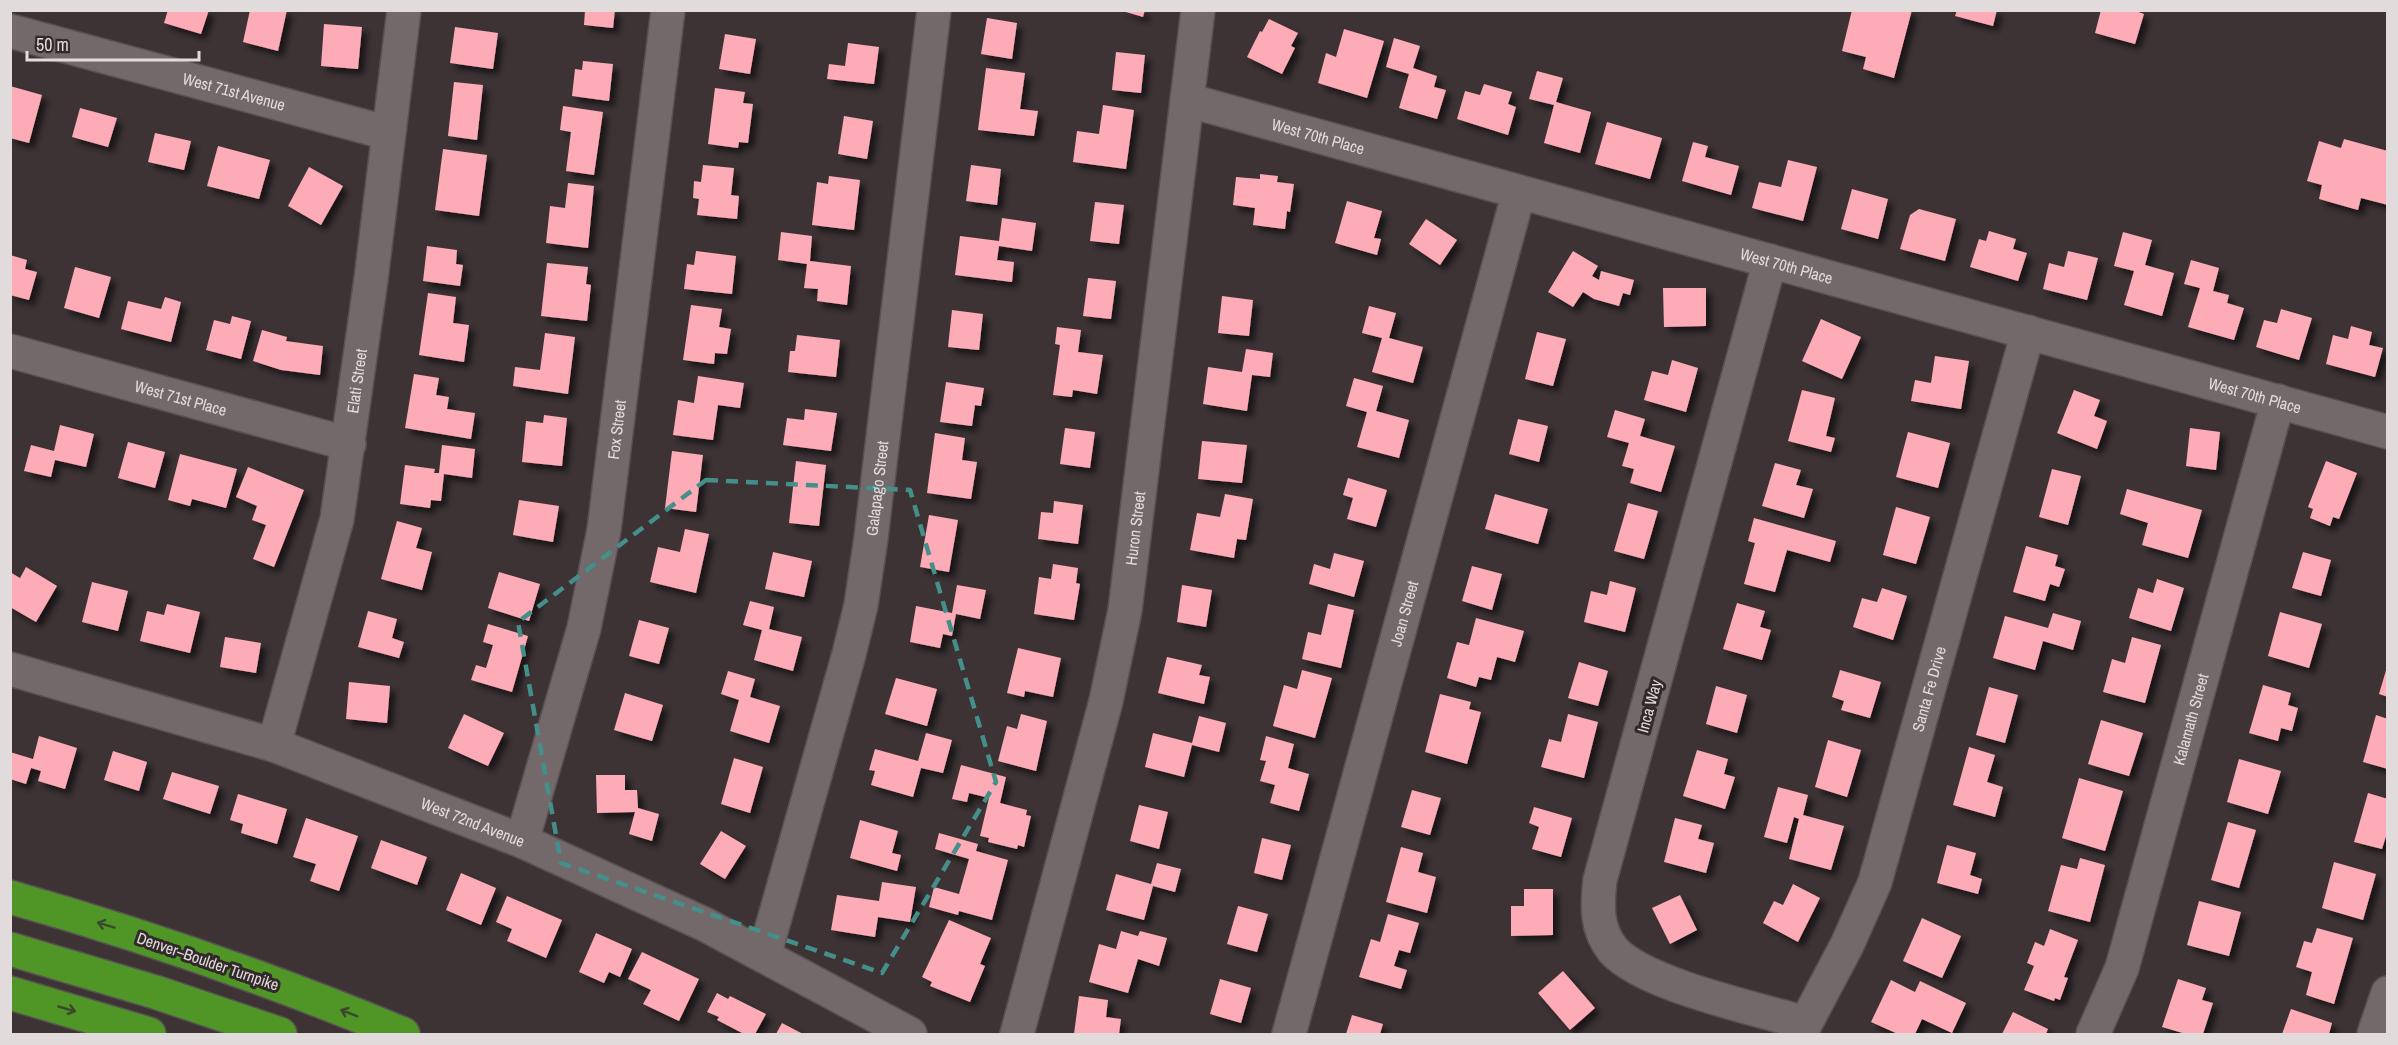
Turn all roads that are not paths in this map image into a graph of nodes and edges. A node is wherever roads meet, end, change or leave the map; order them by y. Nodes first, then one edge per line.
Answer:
1 (404, 10) edge
2 (668, 10) edge
3 (933, 10) edge
4 (1198, 10) edge
5 (10, 31) edge
6 (1186, 100) junction
7 (388, 133) junction
8 (1519, 192) junction
9 (1770, 261) junction
10 (2028, 332) junction
11 (10, 351) edge
12 (2278, 401) junction
13 (2388, 432) edge
14 (350, 444) junction
15 (10, 669) edge
16 (274, 745) junction
17 (522, 841) junction
18 (10, 897) edge
19 (10, 949) edge
20 (764, 956) junction
21 (10, 993) edge
22 (2388, 993) edge
23 (1803, 1029) edge
24 (149, 1035) edge
25 (280, 1035) edge
26 (403, 1035) edge
27 (910, 1035) edge
28 (1017, 1035) edge
29 (1289, 1035) edge
30 (2093, 1035) edge
31 (2374, 1035) edge

1 - 7 street, Elati Street
2 - 17 street, Fox Street
3 - 20 street, Galapago Street
4 - 6 street, Huron Street
5 - 7 street, West 71st Avenue
6 - 8 street, West 70th Place
6 - 28 street, Huron Street
7 - 14 street, Elati Street
8 - 9 street, West 70th Place
8 - 29 street, Joan Street
9 - 10 street, West 70th Place
9 - 23 street, Inca Way
10 - 12 street, West 70th Place
10 - 23 street, Santa Fe Drive
11 - 14 street, West 71st Place
12 - 13 street, West 70th Place
12 - 30 street, Kalamath Street
14 - 16 street, Elati Street
15 - 16 street, West 72nd Avenue
16 - 17 street, West 72nd Avenue
17 - 20 street, West 72nd Avenue
26 -> 18 highway, Denver–Boulder Turnpike
19 - 25 highway
20 - 27 street, West 72nd Avenue
21 -> 24 highway
22 - 31 street

